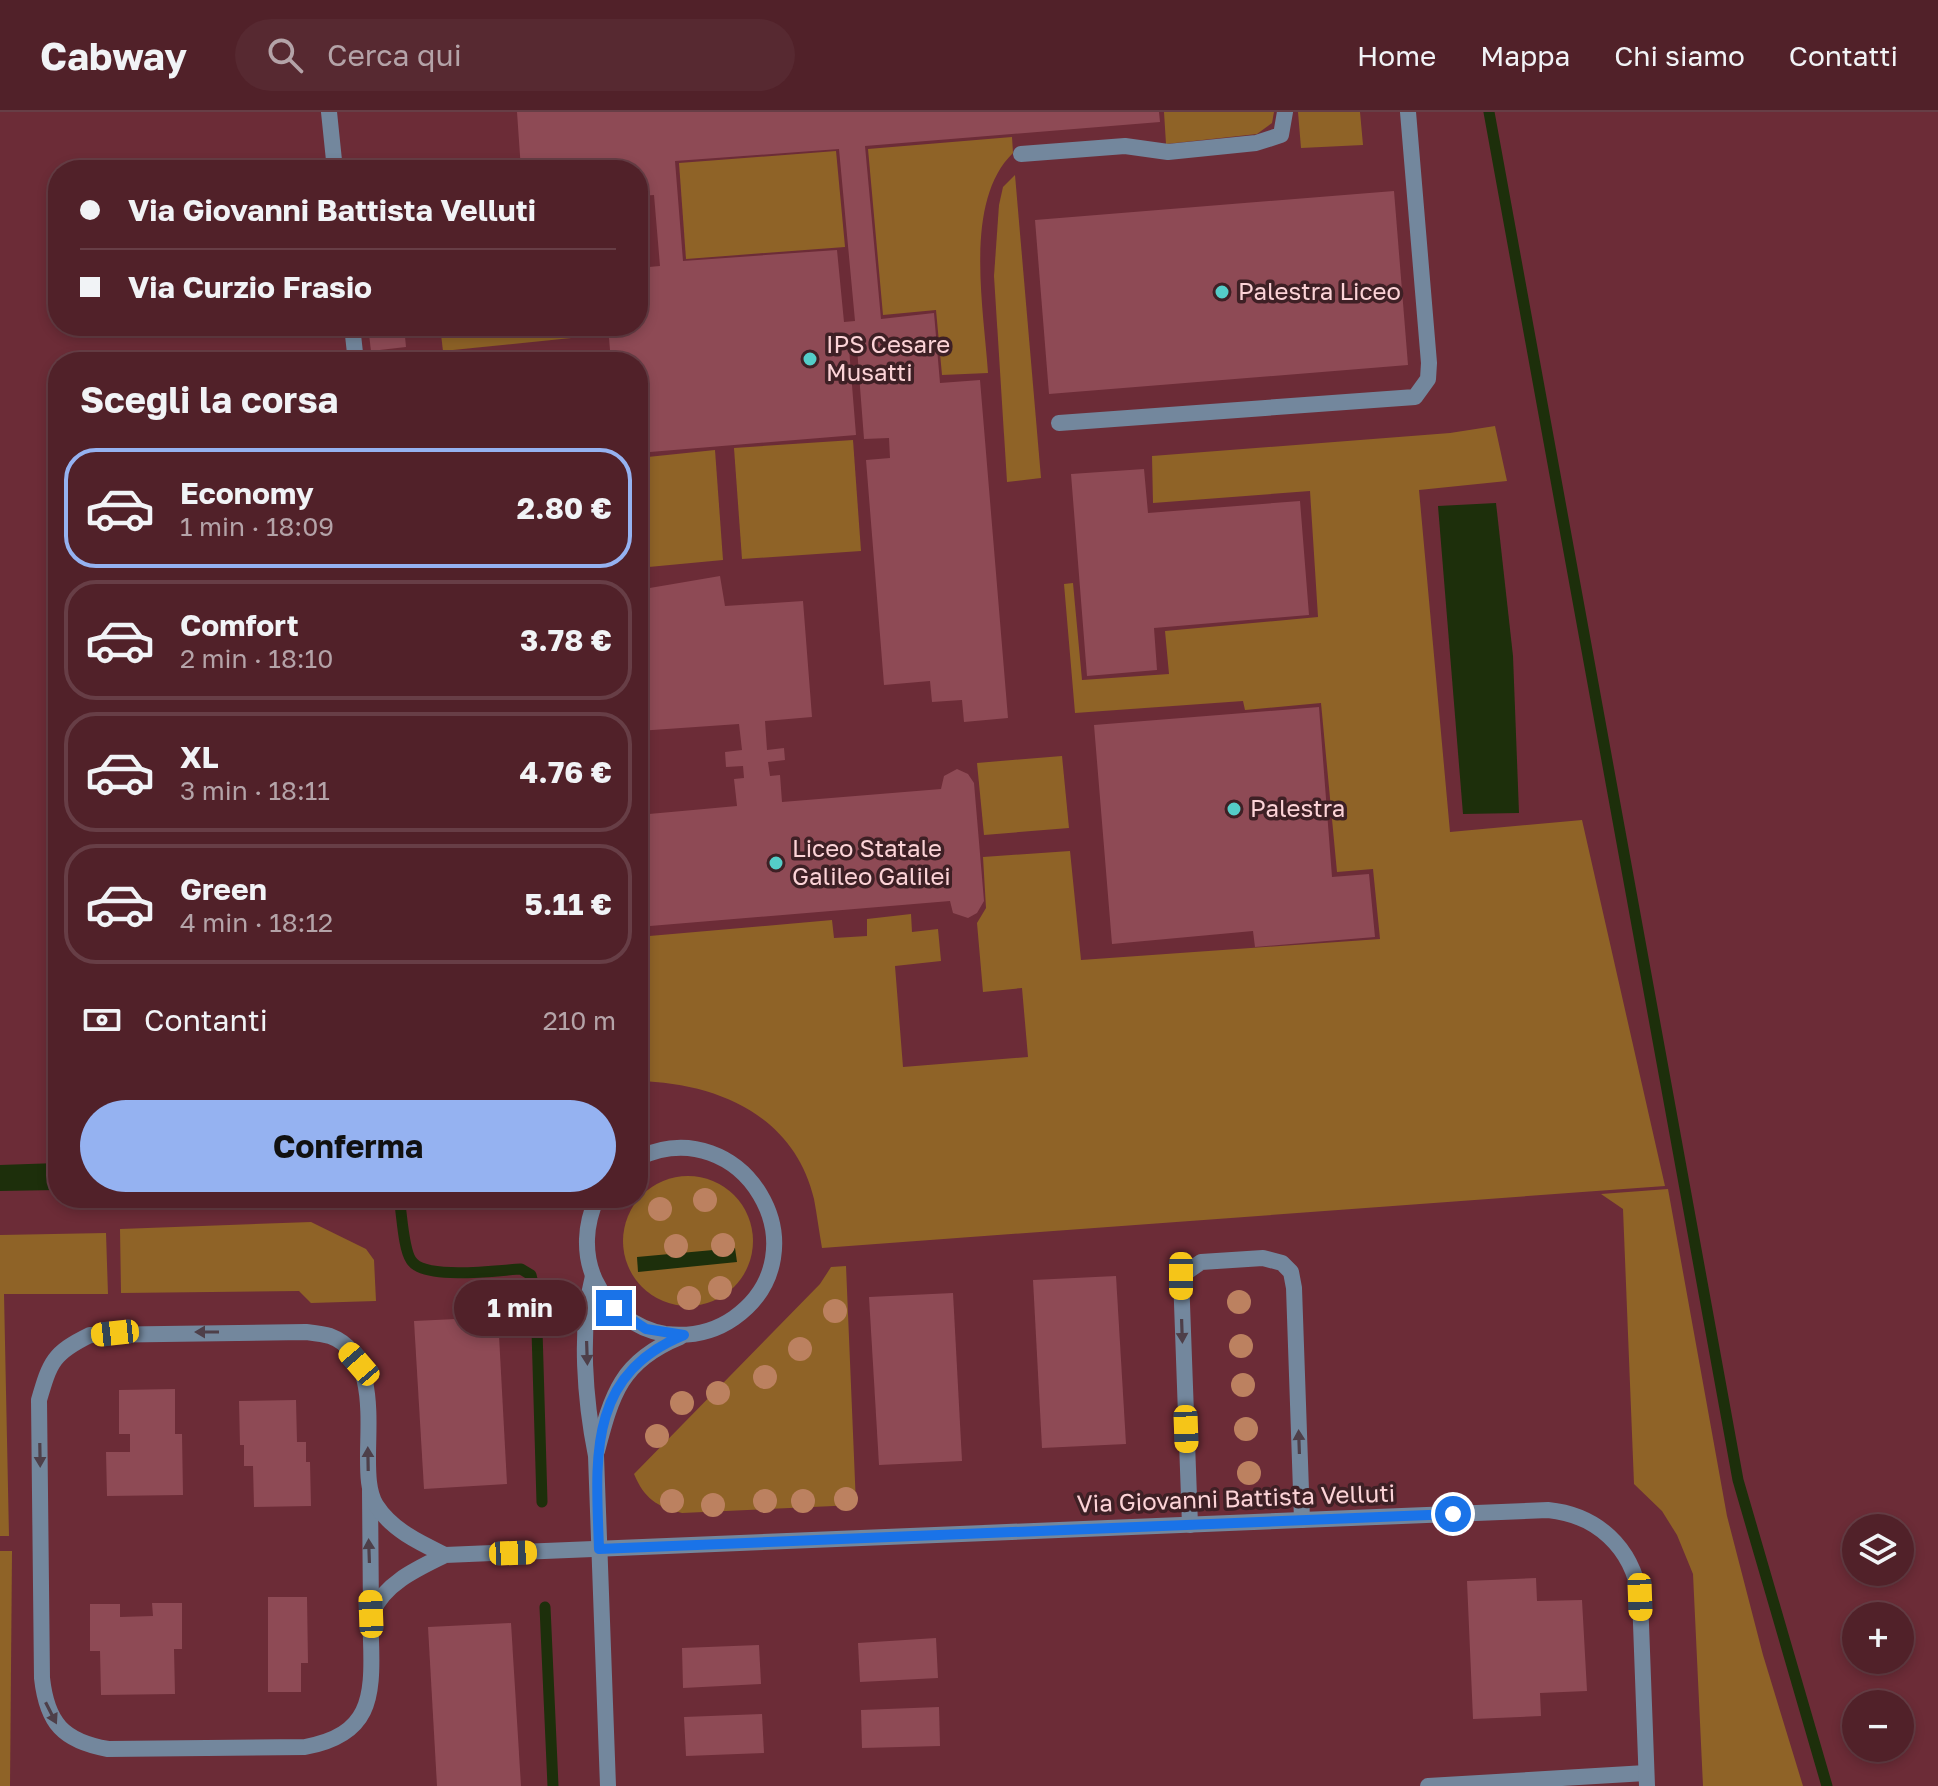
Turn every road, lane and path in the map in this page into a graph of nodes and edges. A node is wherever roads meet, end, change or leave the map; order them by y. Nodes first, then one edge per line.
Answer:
1 (329, 112) edge
2 (1285, 112) edge
3 (1408, 112) edge
4 (1021, 154) dead end
5 (334, 160) edge
6 (1059, 423) dead end
7 (648, 1155) edge
8 (594, 1208) edge
9 (593, 1276) junction
10 (684, 1335) junction
11 (596, 1456) junction
12 (370, 1488) junction
13 (1302, 1520) junction
14 (1190, 1525) junction
15 (599, 1549) junction
16 (445, 1555) junction
17 (371, 1614) junction
18 (1646, 1780) edge
19 (608, 1786) edge
20 (1428, 1786) edge

1 - 5 street
2 - 4 street
3 - 6 street
7 - 10 street
8 - 9 street
9 - 10 street
9 -> 11 street
10 - 11 street
11 - 15 street
12 - 16 street
17 -> 12 street
12 -> 17 street
13 - 14 street, Via Giovanni Battista Velluti
13 -> 14 street
13 - 18 street, Via Giovanni Battista Velluti
14 - 15 street, Via Giovanni Battista Velluti
15 - 16 street, Via Giovanni Battista Velluti
15 - 19 street
16 - 17 street
18 - 20 street

